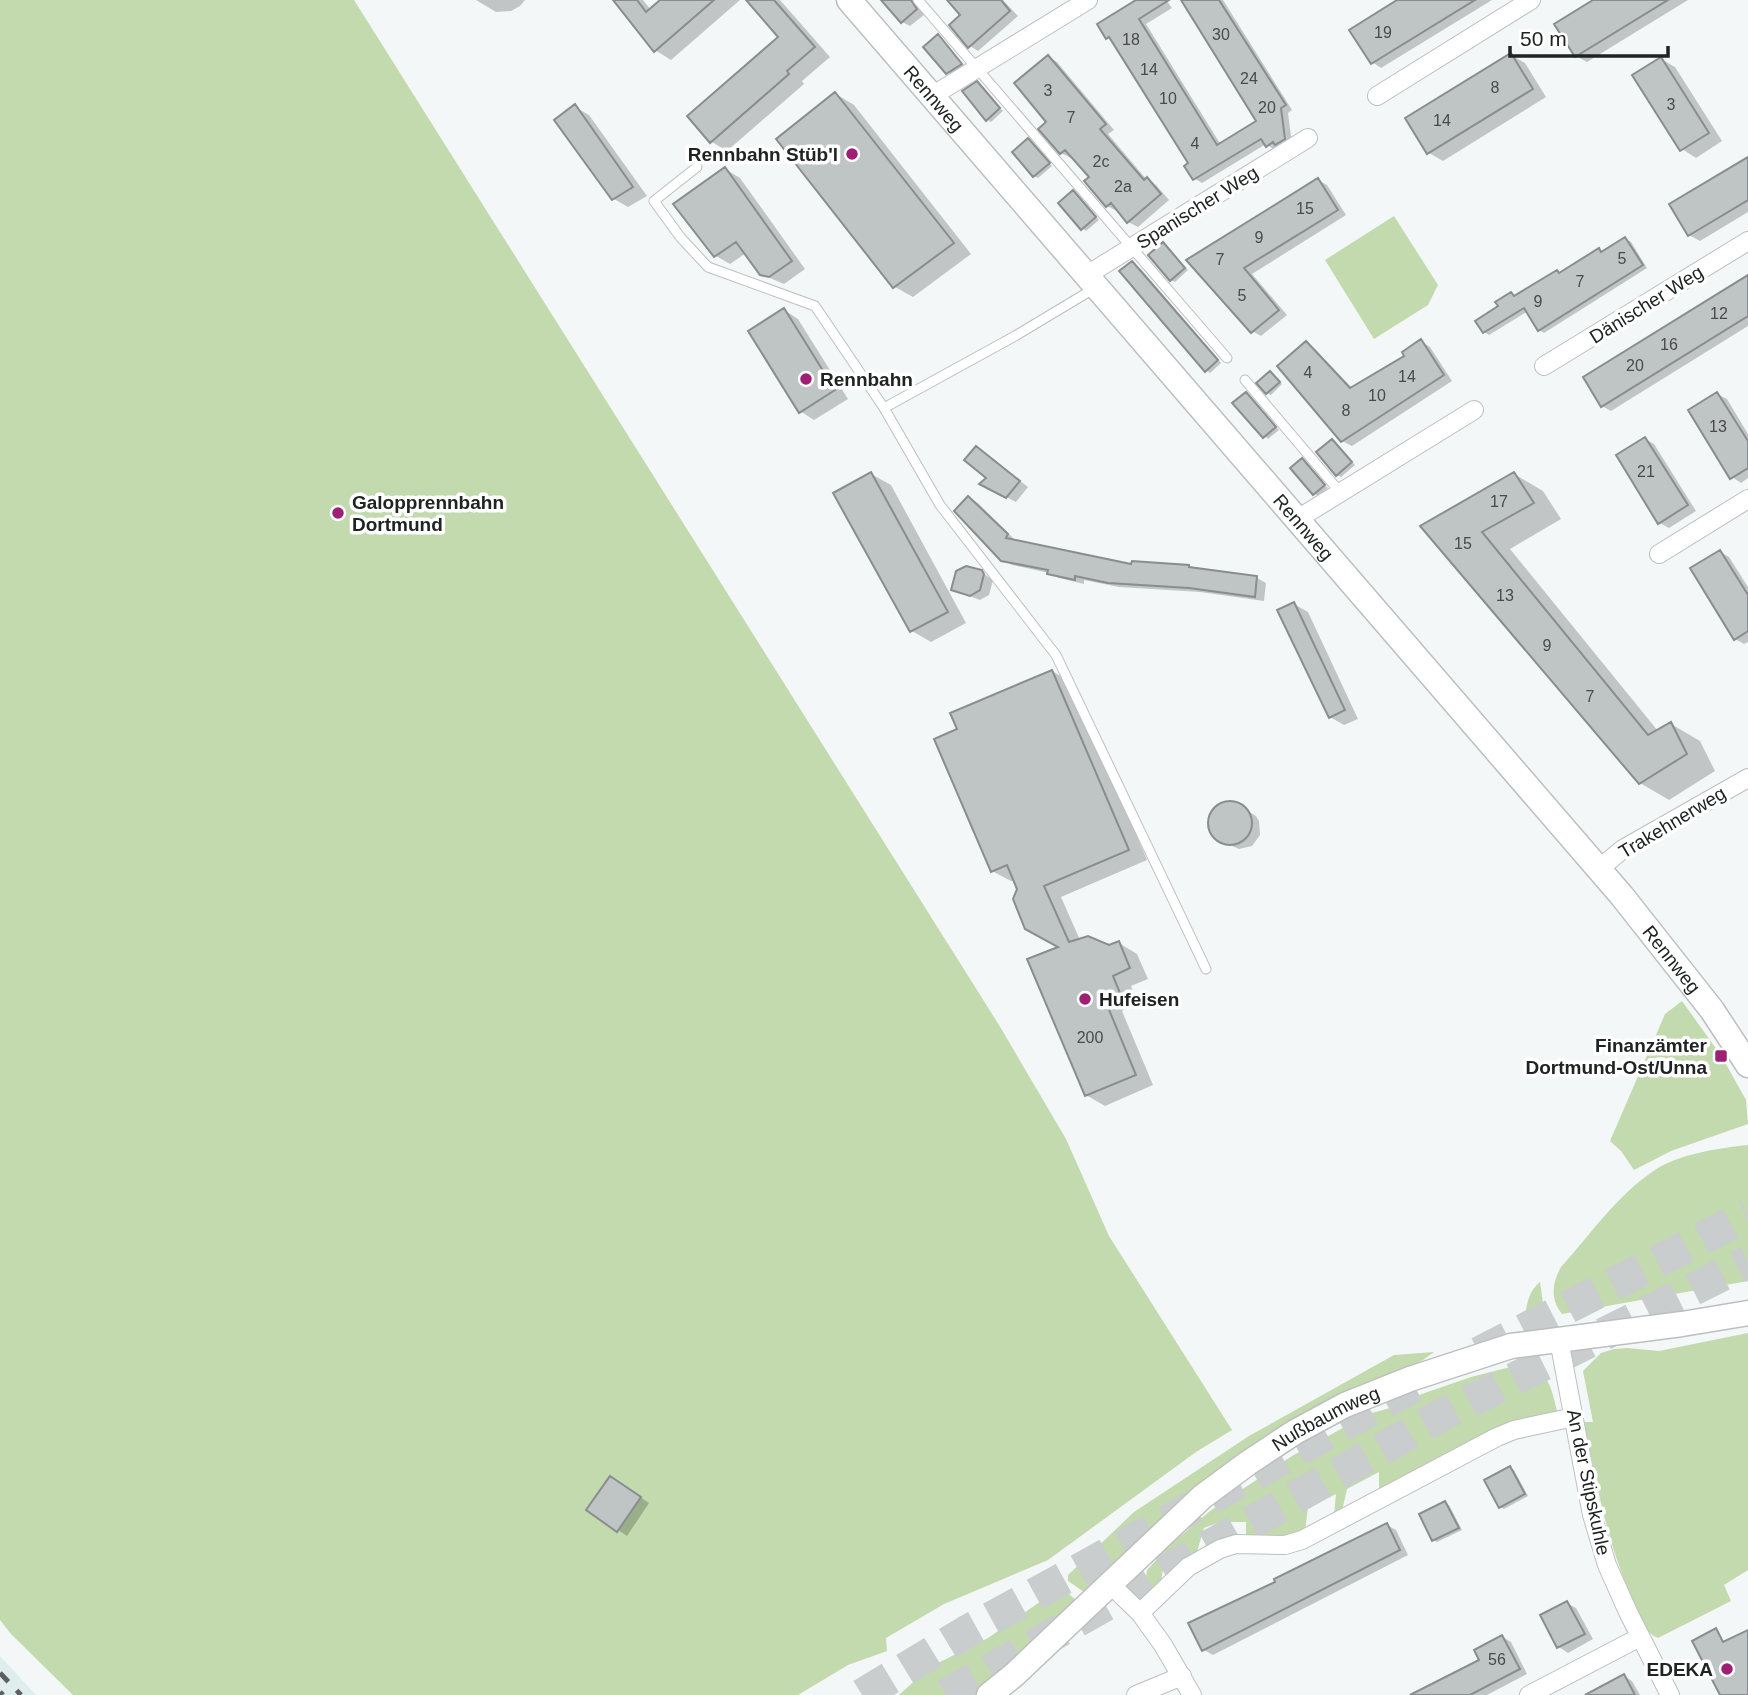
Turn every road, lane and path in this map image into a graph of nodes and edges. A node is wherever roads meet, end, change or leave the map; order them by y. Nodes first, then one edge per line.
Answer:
1 (849, 0) edge
2 (918, 0) edge
3 (1088, 0) edge
4 (1531, 0) edge
5 (976, 69) junction
6 (932, 96) junction
7 (1377, 96) dead end
8 (1308, 138) dead end
9 (697, 167) dead end
10 (1748, 241) edge
11 (1132, 247) junction
12 (1092, 281) junction
13 (1227, 358) dead end
14 (1544, 366) dead end
15 (1245, 380) dead end
16 (884, 408) junction
17 (1474, 410) dead end
18 (1340, 492) junction
19 (1748, 499) edge
20 (1296, 520) junction
21 (1659, 554) dead end
22 (1748, 778) edge
23 (1598, 869) junction
24 (1206, 969) dead end
25 (1748, 1065) edge
26 (1748, 1313) edge
27 (1559, 1340) junction
28 (1574, 1417) junction
29 (1110, 1583) junction
30 (1140, 1613) junction
31 (1640, 1637) junction
32 (1182, 1676) junction
33 (989, 1695) edge
34 (1136, 1695) edge
35 (1192, 1695) edge
36 (1529, 1695) edge
37 (1670, 1695) edge

1 - 6 street, Rennweg
2 - 5 lane
3 - 5 street
4 - 7 street
5 - 6 street
5 - 11 lane
6 - 12 street, Rennweg
8 - 11 street, Spanischer Weg
9 - 16 lane
10 - 14 street, Dänischer Weg
11 - 12 street, Spanischer Weg
11 - 13 lane
12 - 16 lane
12 - 20 street, Rennweg
15 - 18 lane
16 - 24 lane
17 - 18 street
18 - 20 street
19 - 21 street
20 - 23 street, Rennweg
22 - 23 street, Trakehnerweg
23 - 25 street, Rennweg
26 - 27 street, Nußbaumweg
27 - 28 street, An der Stipskuhle
27 - 29 street, Nußbaumweg
28 - 30 street
28 - 31 street, An der Stipskuhle
29 - 30 street
29 - 33 street, Nußbaumweg
30 - 32 street
31 - 36 street
31 - 37 street, An der Stipskuhle
32 - 34 street
32 - 35 street

